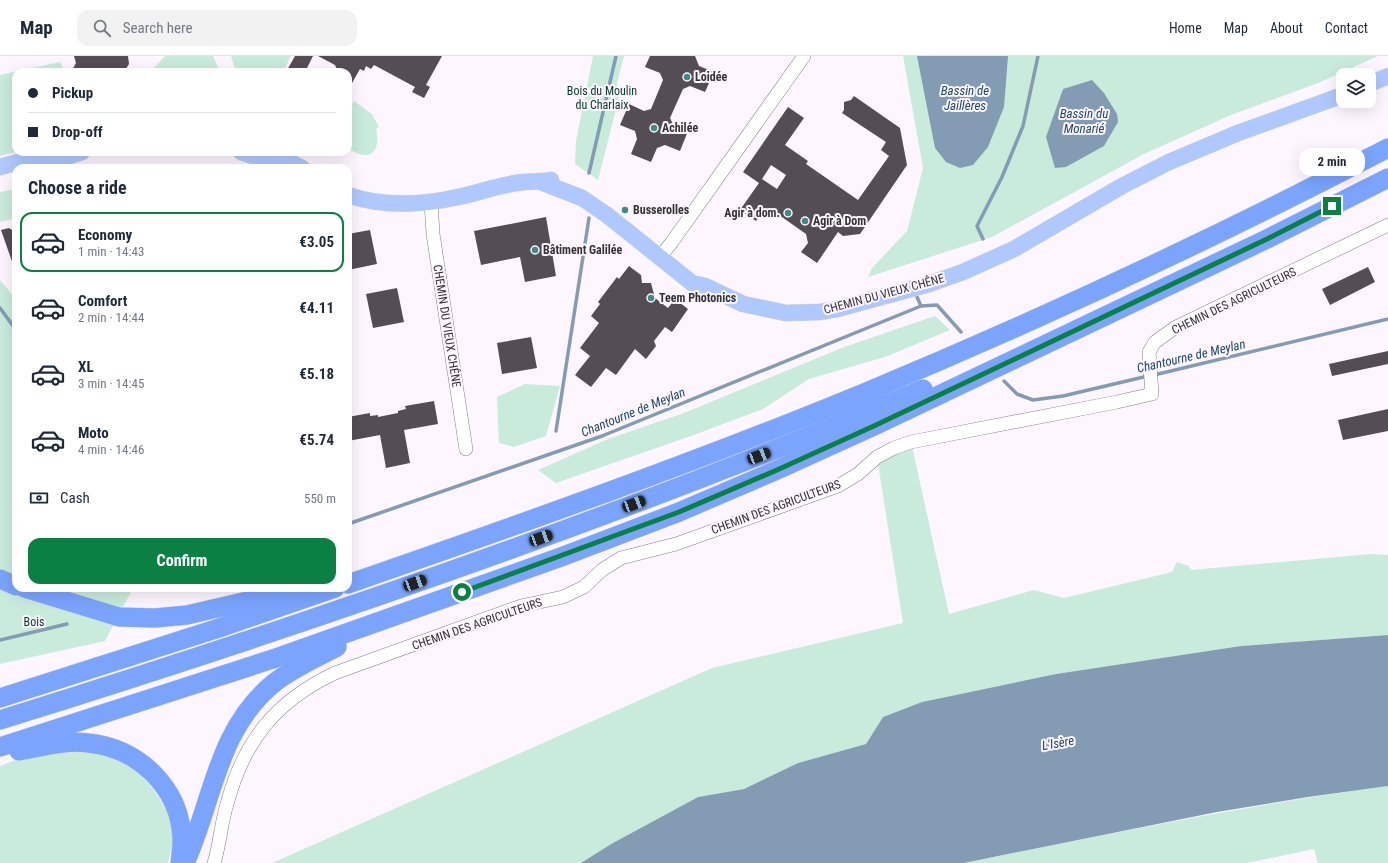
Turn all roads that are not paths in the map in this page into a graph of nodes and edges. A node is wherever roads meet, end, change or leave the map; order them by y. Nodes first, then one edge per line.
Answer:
1 (804, 56) edge
2 (1388, 76) edge
3 (1376, 81) edge
4 (1336, 98) edge
5 (1388, 148) edge
6 (261, 157) edge
7 (60, 158) edge
8 (20, 164) edge
9 (41, 164) edge
10 (272, 164) edge
11 (287, 164) edge
12 (12, 165) edge
13 (0, 167) edge
14 (12, 173) edge
15 (0, 177) edge
16 (1388, 178) edge
17 (352, 196) edge
18 (431, 202) junction
19 (1388, 225) edge
20 (1267, 239) junction
21 (662, 254) junction
22 (466, 449) dead end
23 (387, 570) junction
24 (352, 578) edge
25 (0, 579) edge
26 (352, 583) edge
27 (12, 584) edge
28 (38, 592) edge
29 (288, 592) edge
30 (323, 592) edge
31 (392, 618) junction
32 (0, 698) edge
33 (0, 720) edge
34 (0, 747) edge
35 (0, 755) edge
36 (180, 863) edge
37 (185, 863) edge
38 (214, 863) edge

1 - 21 street
2 - 3 main road
4 - 21 main road, CHEMIN DU VIEUX CHÊNE
5 - 23 highway
6 - 10 main road
6 - 11 main road
7 - 8 main road
7 - 9 main road
12 - 13 main road
14 - 15 main road
16 - 20 highway
17 - 18 main road, CHEMIN DU VIEUX CHÊNE
18 - 21 main road, CHEMIN DU VIEUX CHÊNE
18 - 22 street, CHEMIN DU VIEUX CHÊNE
19 - 38 street, CHEMIN DES AGRICULTEURS
20 - 31 highway
20 - 33 highway
23 - 24 highway
23 - 26 highway
25 - 27 highway
28 - 29 highway
30 - 32 highway
31 - 34 highway
31 - 37 highway
35 - 36 highway

